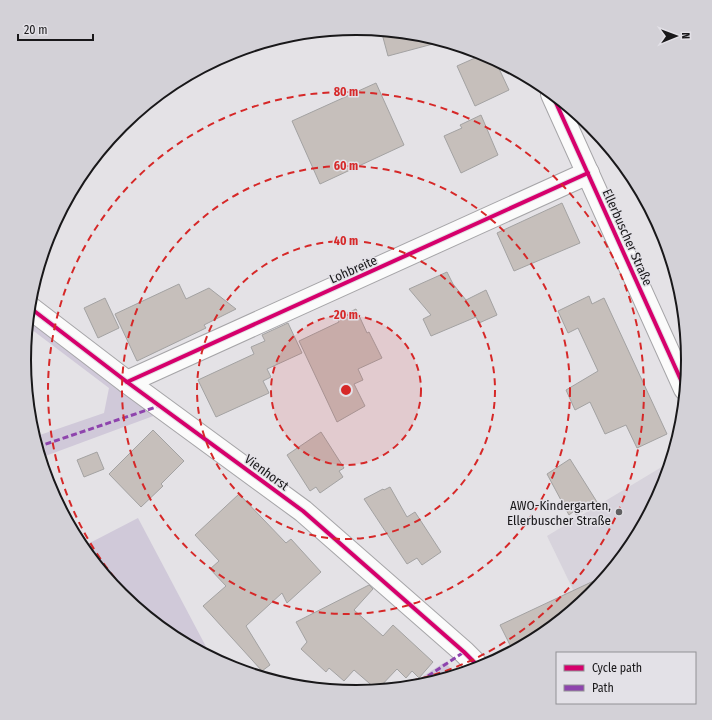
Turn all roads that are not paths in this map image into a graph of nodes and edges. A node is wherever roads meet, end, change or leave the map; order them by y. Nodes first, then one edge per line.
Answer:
1 (557, 104) edge
2 (588, 173) junction
3 (35, 312) edge
4 (680, 377) edge
5 (127, 382) junction
6 (474, 662) edge

1 - 2 street, Ellerbuscher Straße
2 - 4 street, Ellerbuscher Straße
2 - 5 street, Lohbreite
3 - 5 street, Vienhorst
5 - 6 street, Vienhorst

